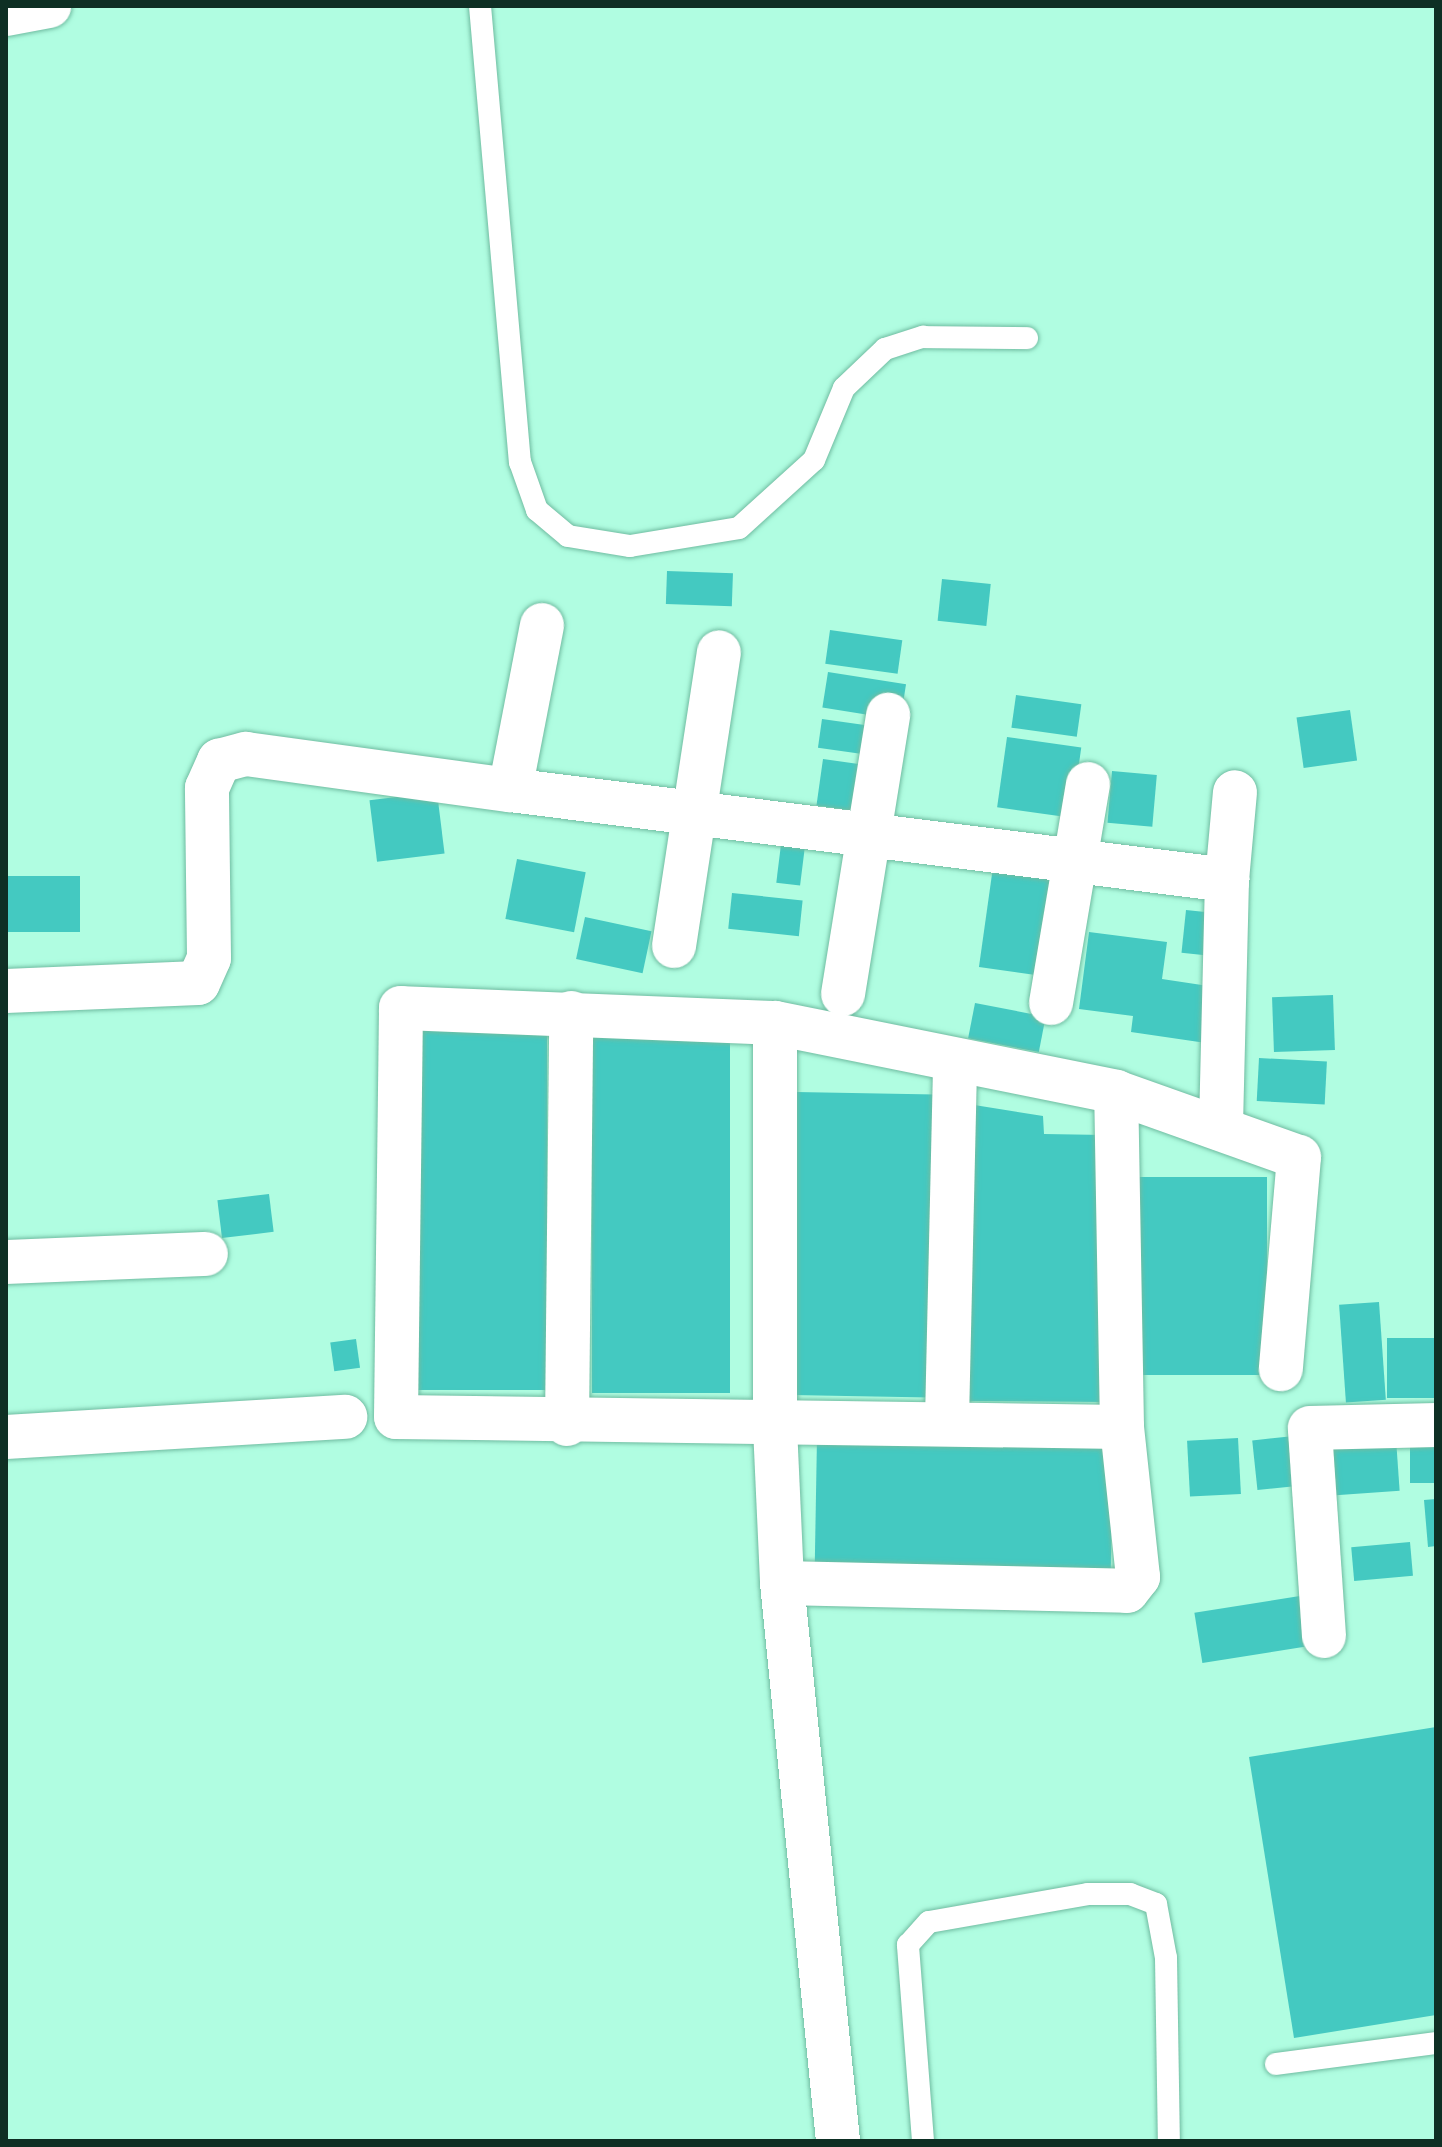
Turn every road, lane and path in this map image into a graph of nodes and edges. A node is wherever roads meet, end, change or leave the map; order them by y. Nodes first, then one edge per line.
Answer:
1 (49, 6) edge
2 (480, 6) edge
3 (6, 14) edge
4 (1027, 338) dead end
5 (542, 625) dead end
6 (719, 652) dead end
7 (888, 715) dead end
8 (1088, 784) dead end
9 (510, 790) junction
10 (1235, 792) dead end
11 (692, 813) junction
12 (868, 840) junction
13 (1069, 863) junction
14 (1227, 880) junction
15 (674, 946) dead end
16 (6, 991) edge
17 (843, 994) dead end
18 (1051, 1003) dead end
19 (571, 1013) junction
20 (775, 1023) junction
21 (955, 1060) junction
22 (1116, 1092) junction
23 (1221, 1129) junction
24 (206, 1254) dead end
25 (6, 1262) edge
26 (1281, 1369) dead end
27 (345, 1417) dead end
28 (947, 1420) junction
29 (567, 1424) junction
30 (1436, 1425) edge
31 (775, 1427) junction
32 (1122, 1427) junction
33 (6, 1437) edge
34 (782, 1583) junction
35 (1324, 1636) dead end
36 (1436, 2043) edge
37 (1276, 2064) dead end
38 (838, 2141) edge
39 (923, 2141) edge
40 (1169, 2141) edge

1 - 3 street
2 - 4 lane
5 - 9 street
6 - 11 street
7 - 12 street
8 - 13 street
9 - 11 street
9 - 16 street
10 - 14 street
11 - 12 street
11 - 15 street
12 - 13 street
12 - 17 street
13 - 14 street
13 - 18 street
14 - 23 street
19 - 20 street
19 - 29 street
19 - 29 street
20 - 21 street
20 - 31 street
21 - 22 street
21 - 28 street
22 - 23 street
22 - 32 street
23 - 26 street
24 - 25 street
27 - 33 street
28 - 31 street
28 - 32 street
29 - 31 street
30 - 35 street
31 - 34 street
32 - 34 street
34 - 38 street
36 - 37 lane
39 - 40 lane

